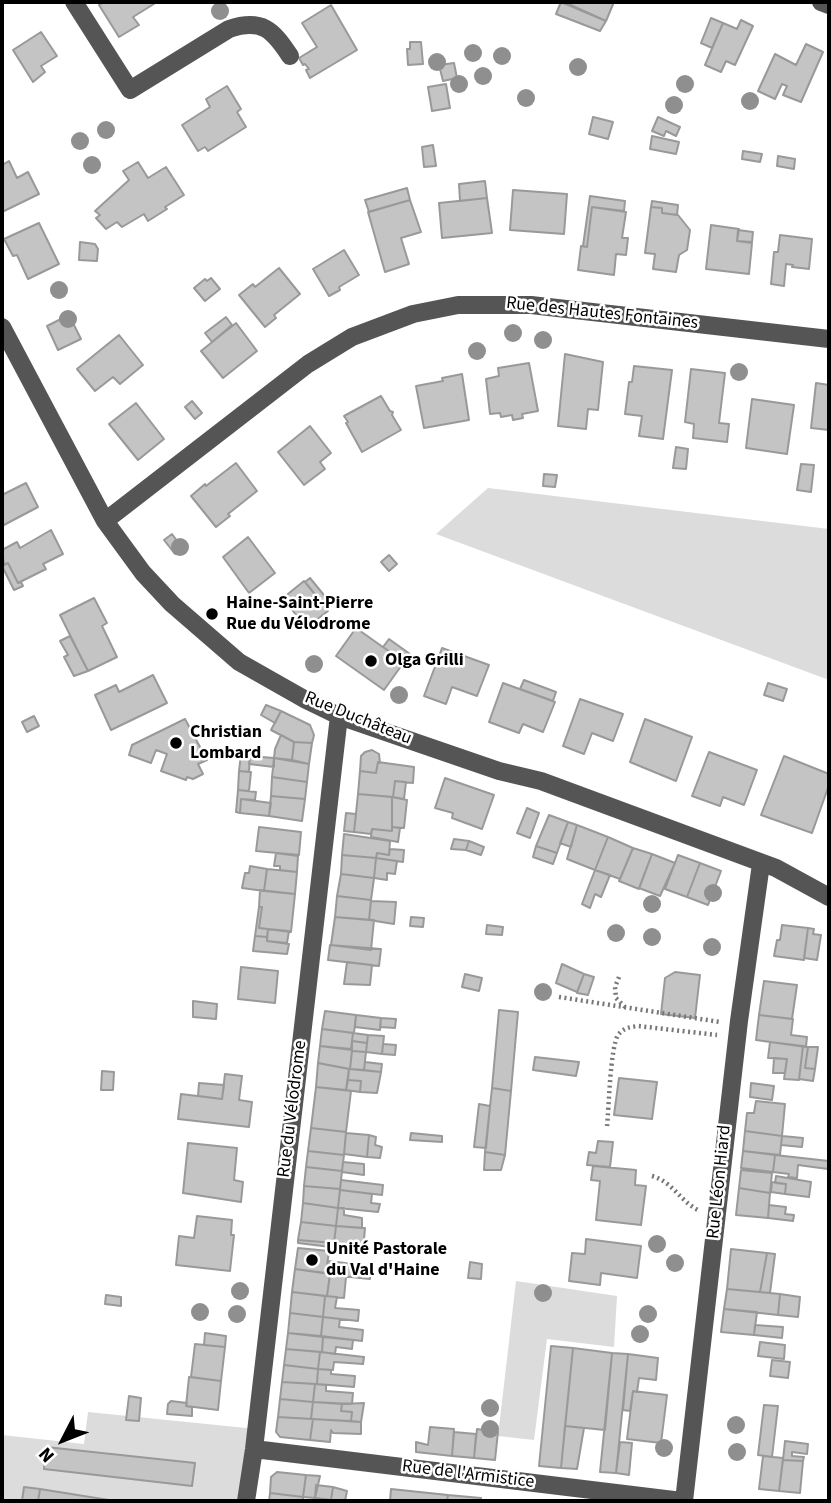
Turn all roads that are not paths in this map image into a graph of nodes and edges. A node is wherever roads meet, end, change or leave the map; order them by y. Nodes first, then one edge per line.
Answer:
1 (74, 2) edge
2 (821, 2) edge
3 (829, 5) edge
4 (290, 56) dead end
5 (2, 327) edge
6 (829, 339) edge
7 (105, 520) junction
8 (339, 716) junction
9 (761, 864) junction
10 (829, 897) edge
11 (254, 1449) junction
12 (246, 1501) edge
13 (683, 1501) edge

1 - 4 street
2 - 3 street
5 - 7 street, Rue Duchâteau
6 - 7 street, Rue des Hautes Fontaines
7 - 8 street, Rue Duchâteau
8 - 9 street, Rue Duchâteau
8 - 11 street, Rue du Vélodrome
9 - 10 street, Rue Duchâteau
9 - 13 street, Rue Léon Hiard
11 - 12 street, Rue du Vélodrome
11 - 13 street, Rue de l'Armistice

